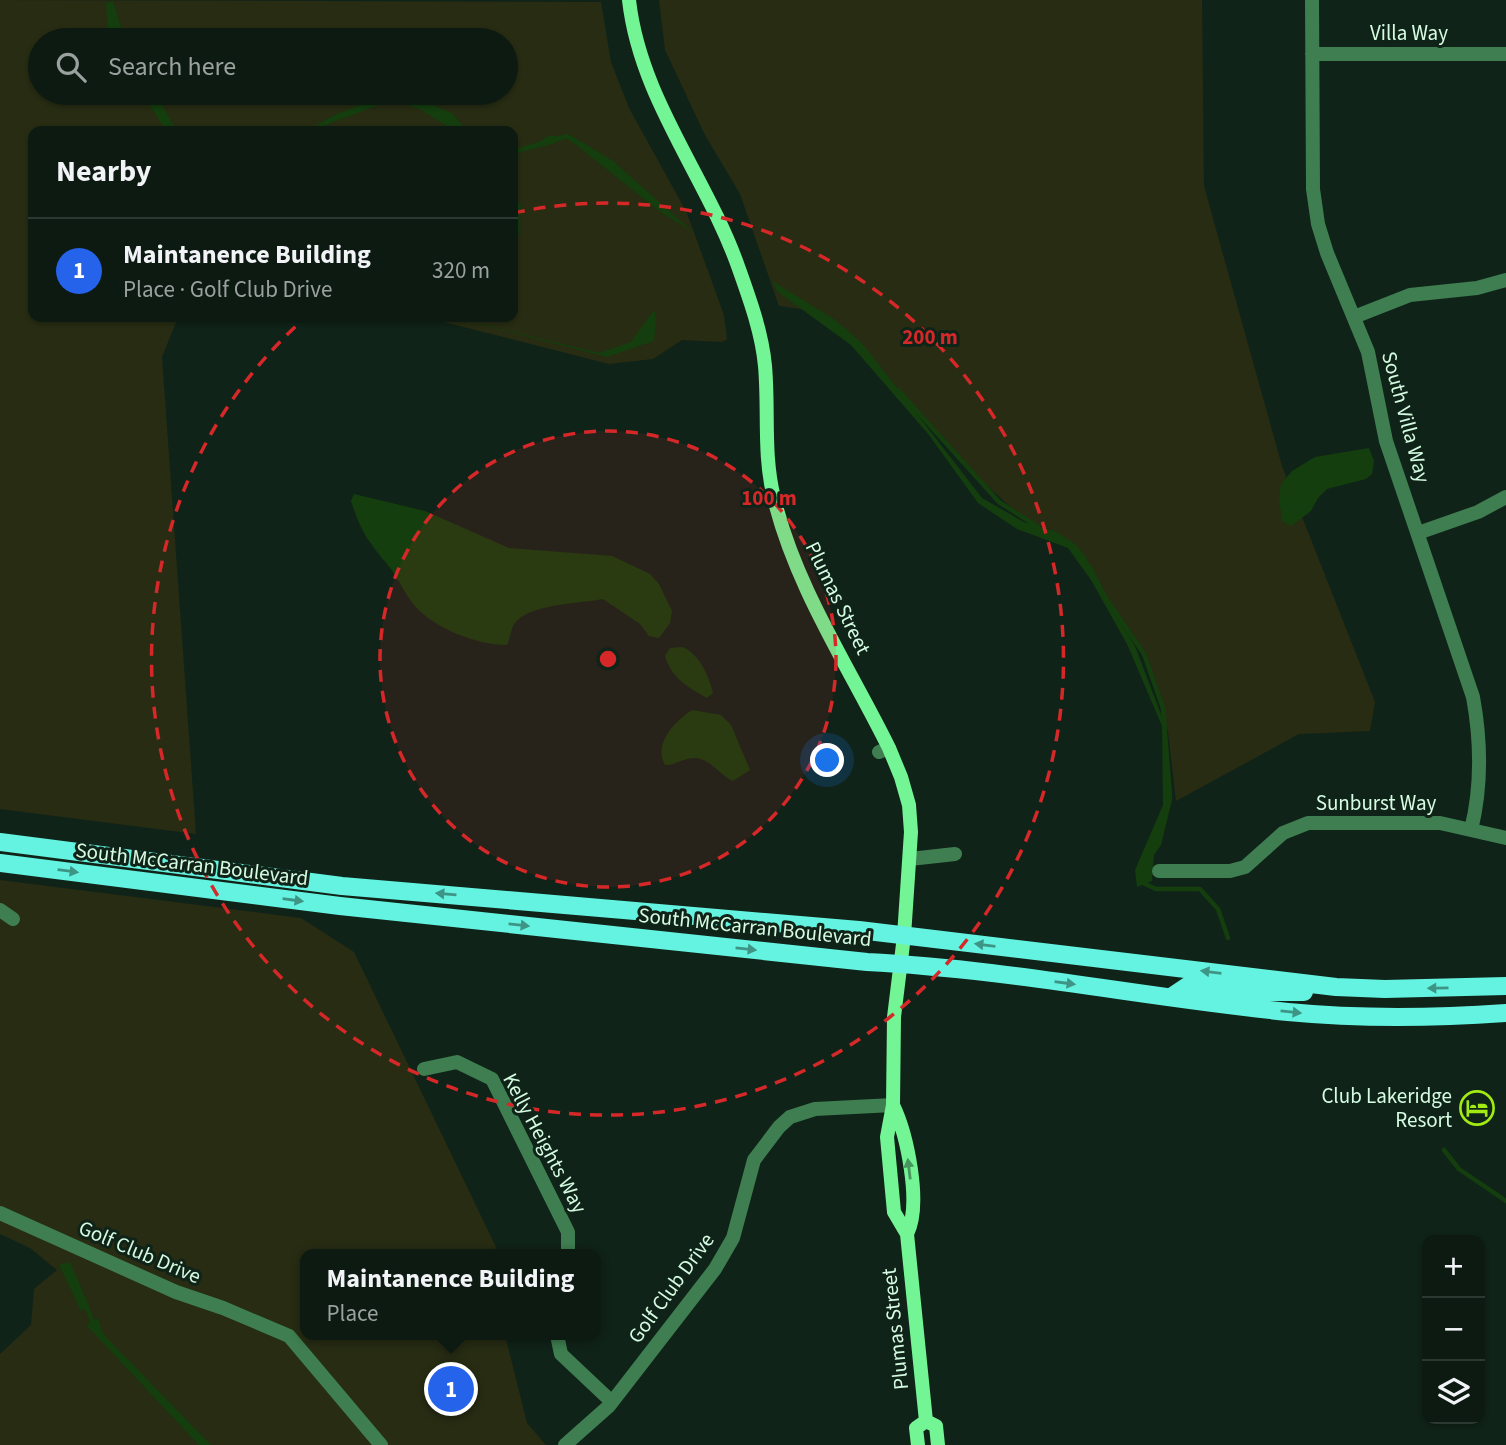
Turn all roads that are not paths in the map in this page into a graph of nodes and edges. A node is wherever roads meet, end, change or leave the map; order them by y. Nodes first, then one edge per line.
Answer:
1 (629, 0) edge
2 (1312, 0) edge
3 (1312, 54) junction
4 (1506, 54) edge
5 (1506, 280) edge
6 (1354, 317) junction
7 (1506, 497) edge
8 (1418, 533) junction
9 (1471, 830) junction
10 (1506, 838) edge
11 (0, 842) edge
12 (955, 854) dead end
13 (910, 859) junction
14 (0, 863) edge
15 (1159, 871) dead end
16 (0, 910) edge
17 (13, 919) dead end
18 (904, 936) junction
19 (900, 964) junction
20 (1506, 986) edge
21 (1336, 987) junction
22 (1171, 997) junction
23 (1506, 1013) edge
24 (424, 1069) dead end
25 (893, 1105) junction
26 (0, 1213) edge
27 (568, 1249) edge
28 (558, 1340) edge
29 (612, 1402) junction
30 (926, 1421) junction
31 (381, 1445) edge
32 (565, 1445) edge
33 (918, 1445) edge
34 (938, 1445) edge

1 - 13 street, Plumas Street
2 - 3 street, South Villa Way
3 - 4 street, Villa Way
3 - 6 street, South Villa Way
5 - 6 street
6 - 8 street, South Villa Way
7 - 8 street
8 - 9 street, South Villa Way
9 - 10 street, Sunburst Way
9 - 15 street, Sunburst Way
18 -> 11 main road, South McCarran Boulevard
12 - 13 street
13 - 18 street, Plumas Street
14 -> 19 main road, South McCarran Boulevard
16 - 17 street
18 - 19 street, Plumas Street
21 -> 18 main road, South McCarran Boulevard
19 -> 22 main road, South McCarran Boulevard
19 - 25 street, Plumas Street
20 -> 21 main road, South McCarran Boulevard
21 - 22 main road
22 -> 23 main road, South McCarran Boulevard
24 - 27 street, Kelly Heights Way
25 - 29 street, Golf Club Drive
25 - 30 street, Plumas Street
26 - 31 street, Golf Club Drive
28 - 29 street
29 - 32 street, Golf Club Drive
30 - 33 street, Plumas Street
30 - 34 street, Plumas Street

